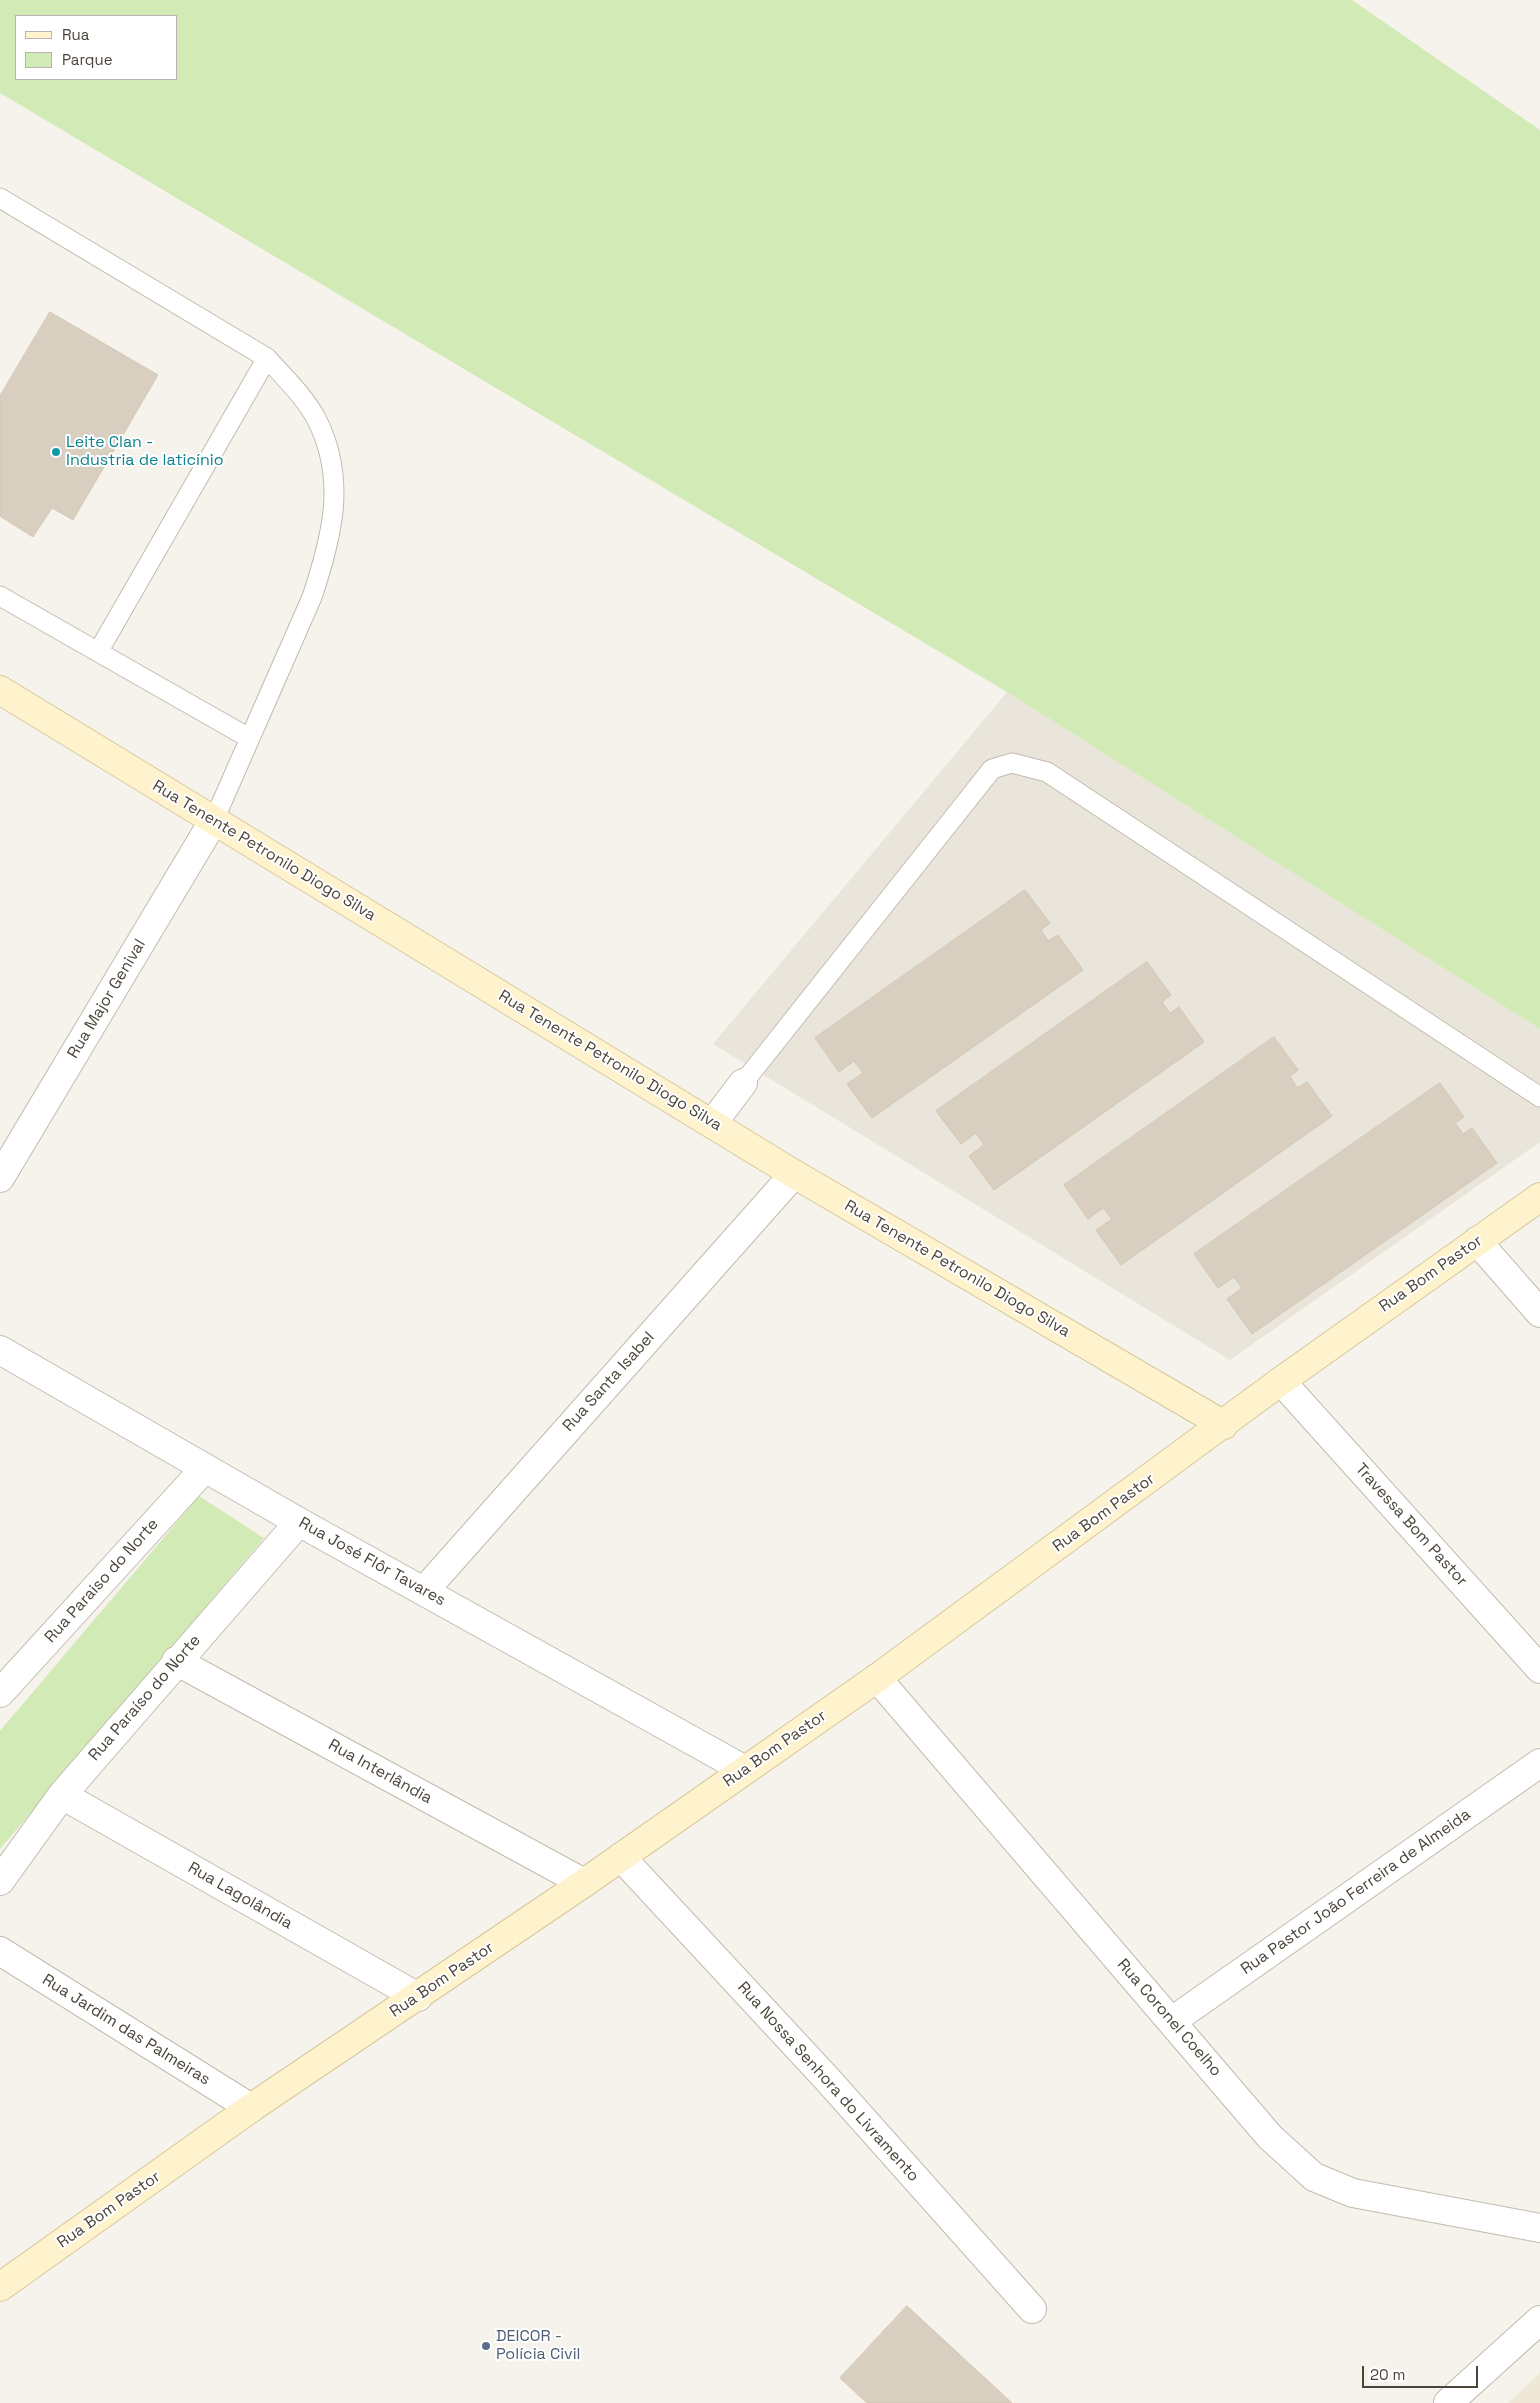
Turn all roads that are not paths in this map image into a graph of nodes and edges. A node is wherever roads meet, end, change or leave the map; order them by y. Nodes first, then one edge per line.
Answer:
1 (0, 198) edge
2 (267, 358) junction
3 (0, 596) edge
4 (98, 652) junction
5 (0, 690) edge
6 (249, 738) junction
7 (214, 820) junction
8 (743, 1083) joint
9 (1540, 1097) edge
10 (712, 1124) junction
11 (794, 1174) junction
12 (0, 1178) edge
13 (1540, 1197) edge
14 (1478, 1241) junction
15 (1540, 1313) edge
16 (0, 1350) edge
17 (1281, 1381) junction
18 (1224, 1425) junction
19 (205, 1468) junction
20 (299, 1522) junction
21 (424, 1590) junction
22 (176, 1661) junction
23 (1540, 1669) edge
24 (877, 1678) junction
25 (0, 1693) edge
26 (1540, 1763) edge
27 (745, 1770) junction
28 (62, 1795) junction
29 (622, 1856) junction
30 (0, 1881) edge
31 (584, 1883) junction
32 (0, 1951) edge
33 (418, 1997) junction
34 (1172, 2021) junction
35 (251, 2108) junction
36 (1540, 2228) edge
37 (0, 2287) edge
38 (1032, 2309) dead end
39 (1540, 2320) edge
40 (1448, 2403) edge

1 - 2 lane
2 - 4 lane
2 - 6 lane
3 - 4 lane
4 - 6 lane
5 - 7 main road, Rua Tenente Petronilo Diogo Silva
6 - 7 lane
7 - 10 main road, Rua Tenente Petronilo Diogo Silva
7 - 12 street, Rua Major Genival
8 - 9 lane
8 - 10 street
10 - 11 main road, Rua Tenente Petronilo Diogo Silva
11 - 18 main road, Rua Tenente Petronilo Diogo Silva
11 - 21 street, Rua Santa Isabel
13 - 14 main road, Rua Bom Pastor
14 - 15 street
14 - 17 main road, Rua Bom Pastor
16 - 19 street, Rua José Flôr Tavares
17 - 18 main road, Rua Bom Pastor
17 - 23 street, Travessa Bom Pastor
18 - 24 main road, Rua Bom Pastor
19 - 20 street, Rua José Flôr Tavares
19 - 25 street, Rua Paraiso do Norte
20 - 21 street, Rua José Flôr Tavares
20 - 22 street, Rua Paraíso do Norte
21 - 27 street, Rua José Flôr Tavares
22 - 28 street, Rua Paraíso do Norte
22 - 31 street, Rua Interlândia
24 - 27 main road, Rua Bom Pastor
24 - 34 street, Rua Coronel Coelho
26 - 34 street, Rua Pastor João Ferreira de Almeida
27 - 29 main road, Rua Bom Pastor
28 - 30 street, Rua Paraíso do Norte
28 - 33 street, Rua Lagolândia
29 - 31 main road, Rua Bom Pastor
29 - 38 street, Rua Nossa Senhora do Livramento
31 - 33 main road, Rua Bom Pastor
32 - 35 street, Rua Jardim das Palmeiras
33 - 35 main road, Rua Bom Pastor
34 - 36 street, Rua Coronel Coelho
35 - 37 main road, Rua Bom Pastor
39 - 40 street

